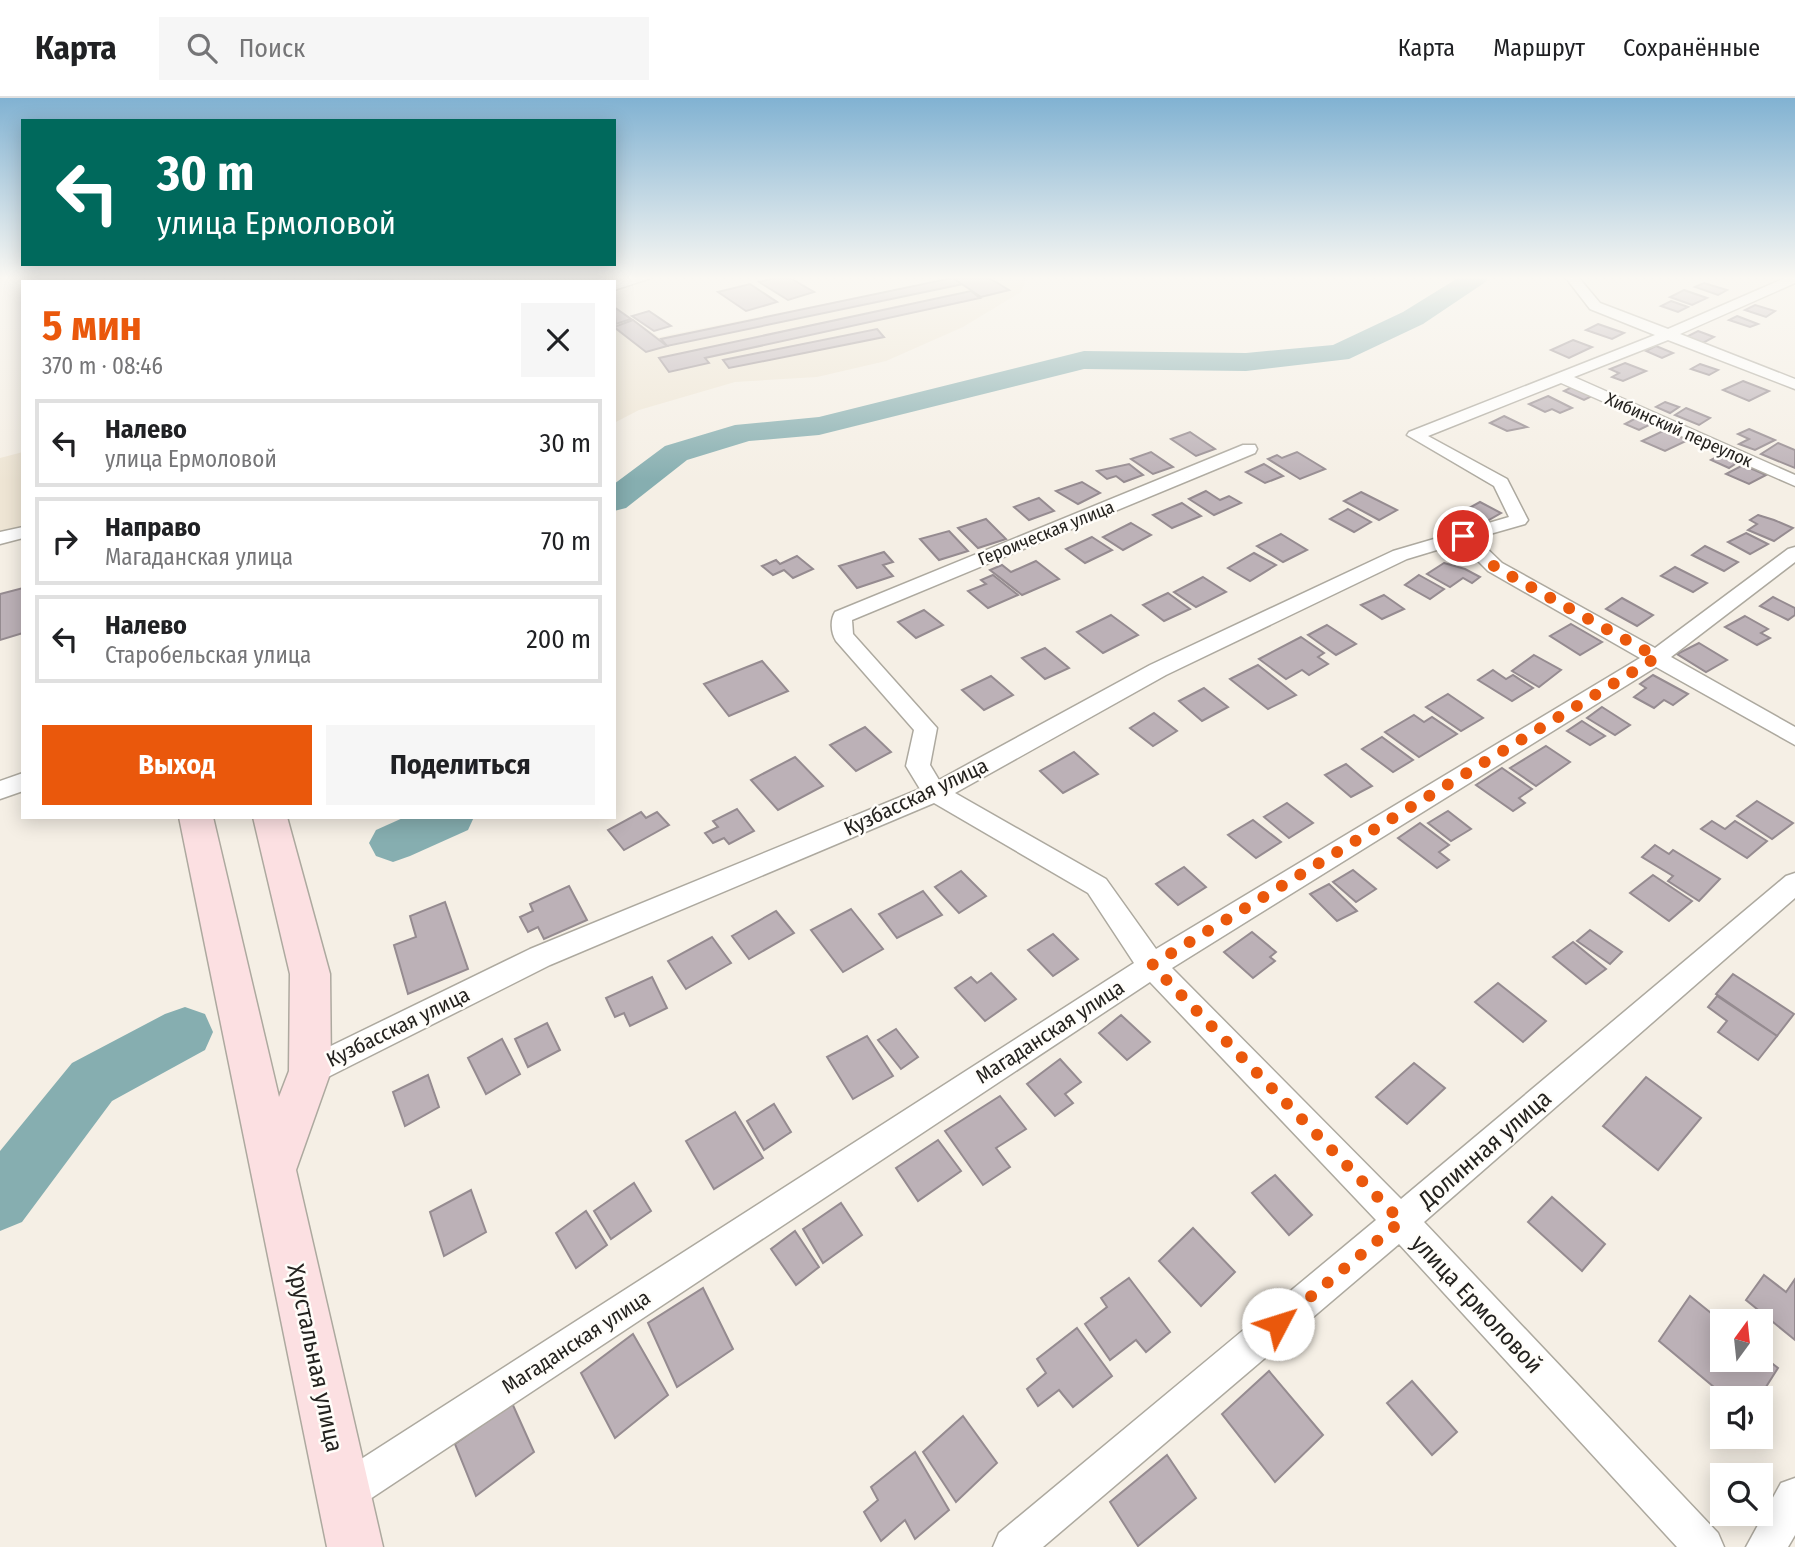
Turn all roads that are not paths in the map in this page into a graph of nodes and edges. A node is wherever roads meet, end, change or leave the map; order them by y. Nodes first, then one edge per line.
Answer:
1 (1641, 346) edge
2 (1695, 346) edge
3 (1563, 378) junction
4 (1795, 384) edge
5 (1249, 449) dead end
6 (1795, 481) edge
7 (21, 533) edge
8 (1463, 536) junction
9 (0, 538) edge
10 (1795, 553) edge
11 (1657, 657) junction
12 (1795, 737) edge
13 (21, 783) edge
14 (0, 790) edge
15 (935, 793) junction
16 (196, 819) edge
17 (271, 819) edge
18 (1795, 883) edge
19 (1152, 965) junction
20 (310, 1070) junction
21 (274, 1168) junction
22 (1401, 1221) junction
23 (344, 1493) junction
24 (1795, 1497) edge
25 (355, 1547) edge
26 (1013, 1547) edge
27 (1704, 1547) edge
28 (1766, 1547) edge

1 - 3 street
2 - 4 street
3 - 6 street, Хибинский переулок
3 - 8 street, Кузбасская улица
5 - 15 street, Героическая улица
7 - 9 street
8 - 11 street
8 - 15 street, Кузбасская улица
10 - 11 street, Магаданская улица
11 - 12 street
11 - 19 street, Магаданская улица
13 - 14 street
15 - 19 street, улица Ермоловой
15 - 20 street, Кузбасская улица
16 - 21 street, Хрустальная улица
17 - 20 street
18 - 22 street, Долинная улица
19 - 22 street, улица Ермоловой
19 - 23 street, Магаданская улица
20 - 21 street
21 - 23 street, Хрустальная улица
22 - 26 street, Долинная улица
22 - 27 street, улица Ермоловой
23 - 25 street, Хрустальная улица
24 - 28 street

